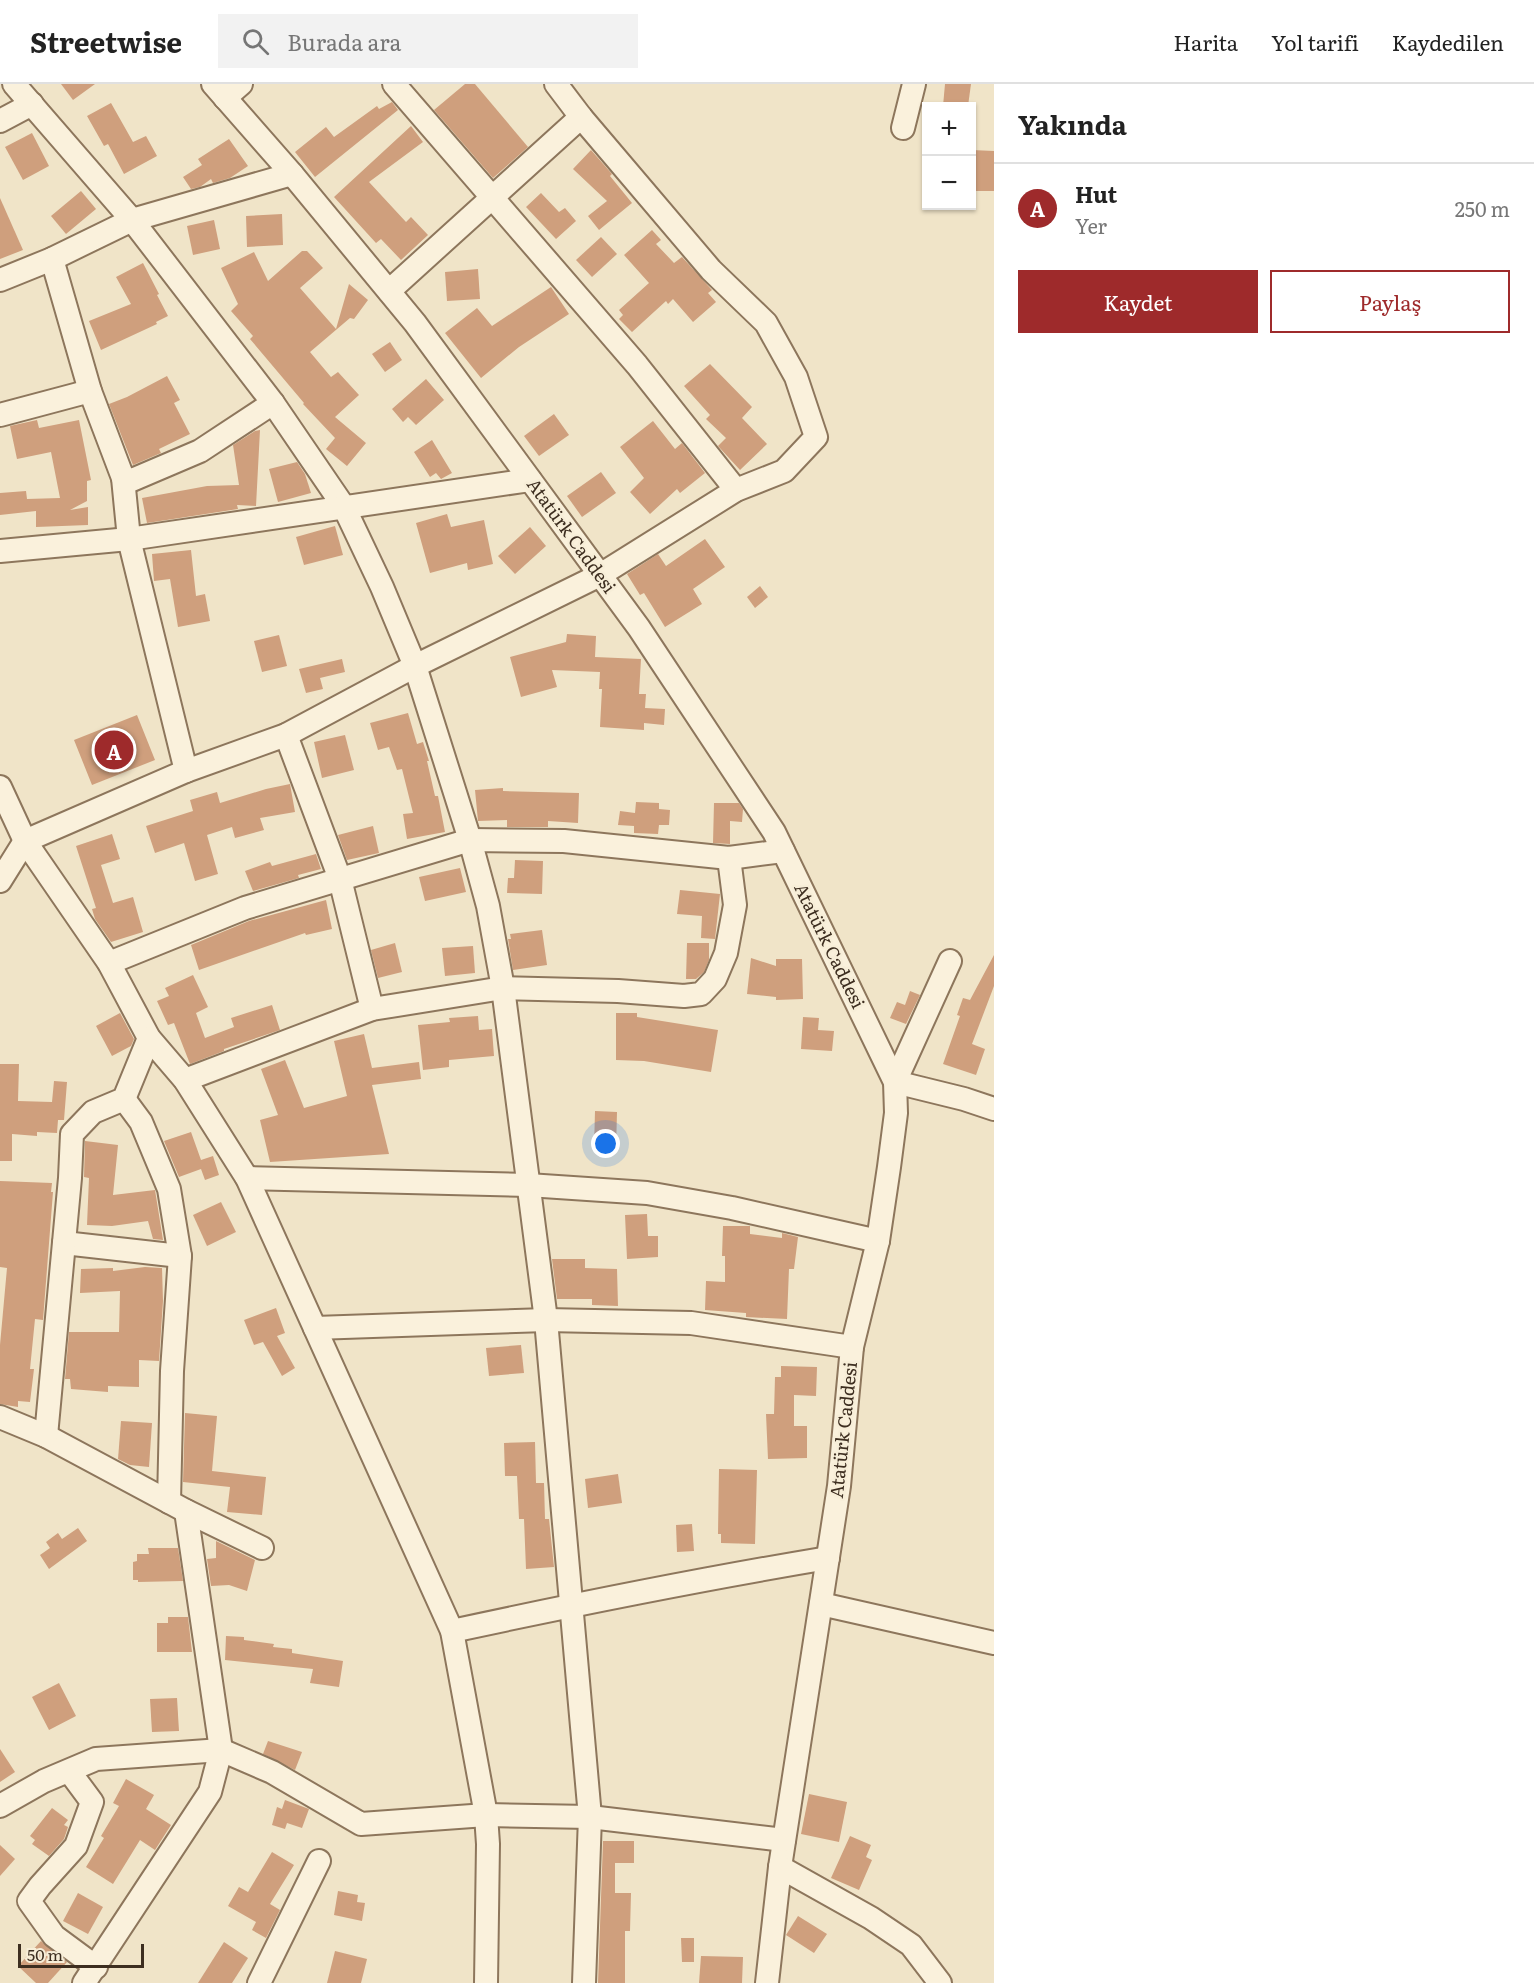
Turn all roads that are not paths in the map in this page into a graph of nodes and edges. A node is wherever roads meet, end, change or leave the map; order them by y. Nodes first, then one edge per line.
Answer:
1 (14, 84) edge
2 (394, 84) edge
3 (556, 84) edge
4 (914, 84) edge
5 (226, 88) edge
6 (32, 104) junction
7 (581, 117) junction
8 (0, 121) edge
9 (903, 128) dead end
10 (292, 174) junction
11 (491, 197) junction
12 (132, 220) junction
13 (52, 259) junction
14 (0, 280) edge
15 (389, 291) junction
16 (90, 391) junction
17 (273, 403) junction
18 (0, 415) edge
19 (123, 478) junction
20 (530, 480) junction
21 (736, 490) junction
22 (344, 507) junction
23 (129, 539) junction
24 (0, 551) edge
25 (600, 575) junction
26 (415, 666) junction
27 (286, 735) junction
28 (186, 771) junction
29 (0, 787) edge
30 (470, 840) junction
31 (26, 841) junction
32 (783, 851) junction
33 (729, 858) junction
34 (340, 879) junction
35 (0, 881) edge
36 (950, 961) dead end
37 (110, 963) junction
38 (503, 988) junction
39 (372, 1009) junction
40 (149, 1038) junction
41 (185, 1080) junction
42 (895, 1082) junction
43 (124, 1099) junction
44 (994, 1109) edge
45 (247, 1178) junction
46 (528, 1185) junction
47 (878, 1241) junction
48 (64, 1243) junction
49 (180, 1256) junction
50 (546, 1320) junction
51 (315, 1328) junction
52 (852, 1347) junction
53 (0, 1417) edge
54 (46, 1436) junction
55 (178, 1507) junction
56 (262, 1548) dead end
57 (828, 1558) junction
58 (821, 1604) junction
59 (572, 1605) junction
60 (452, 1631) junction
61 (994, 1643) edge
62 (221, 1750) junction
63 (69, 1771) junction
64 (0, 1806) edge
65 (486, 1815) junction
66 (590, 1817) junction
67 (784, 1840) junction
68 (319, 1861) dead end
69 (780, 1868) junction
70 (90, 1975) edge
71 (938, 1982) edge
72 (259, 1983) edge
73 (486, 1983) edge
74 (584, 1983) edge
75 (767, 1983) edge

1 - 6 street
2 - 11 street
3 - 7 street
4 - 9 street
5 - 10 street, Atatürk Caddesi
6 - 8 street
6 - 12 street
7 - 11 street
7 - 21 street
10 - 12 street
10 - 15 street, Atatürk Caddesi
11 - 15 street
11 - 21 street
12 - 13 street
12 - 17 street
13 - 14 street
13 - 16 street
15 - 20 street, Atatürk Caddesi
16 - 18 street
16 - 19 street
17 - 19 street
17 - 22 street
19 - 23 street
20 - 22 street
20 - 25 street, Atatürk Caddesi
21 - 25 street
22 - 23 street
22 - 26 street
23 - 24 street
23 - 28 street
25 - 26 street
25 - 32 street, Atatürk Caddesi
26 - 27 street
26 - 30 street
27 - 28 street
27 - 34 street
28 - 31 street
29 - 31 street
30 - 33 street
30 - 34 street
30 - 38 street
31 - 35 street
31 - 37 street
32 - 33 street
32 - 42 street, Atatürk Caddesi
33 - 38 street
34 - 37 street
34 - 39 street
36 - 42 street
37 - 40 street
38 - 39 street
38 - 46 street
39 - 41 street
40 - 41 street
40 - 43 street
41 - 45 street
42 - 44 street
42 - 47 street, Atatürk Caddesi
43 - 48 street
43 - 49 street
45 - 46 street
45 - 51 street
46 - 47 street
46 - 50 street
47 - 52 street, Atatürk Caddesi
48 - 49 street
48 - 54 street
49 - 55 street
50 - 51 street
50 - 52 street
50 - 59 street
51 - 60 street
52 - 57 street, Atatürk Caddesi
53 - 54 street
54 - 55 street
55 - 56 street
55 - 62 street
57 - 58 street, Atatürk Caddesi
57 - 59 street
58 - 61 street
58 - 67 street, Atatürk Caddesi
59 - 60 street
59 - 66 street
60 - 65 street
62 - 63 street
62 - 65 street
62 - 70 street
63 - 64 street
63 - 70 street
65 - 66 street
65 - 73 street
66 - 67 street
66 - 74 street
67 - 69 street, Atatürk Caddesi
68 - 72 street
69 - 71 street
69 - 75 street, Atatürk Caddesi

